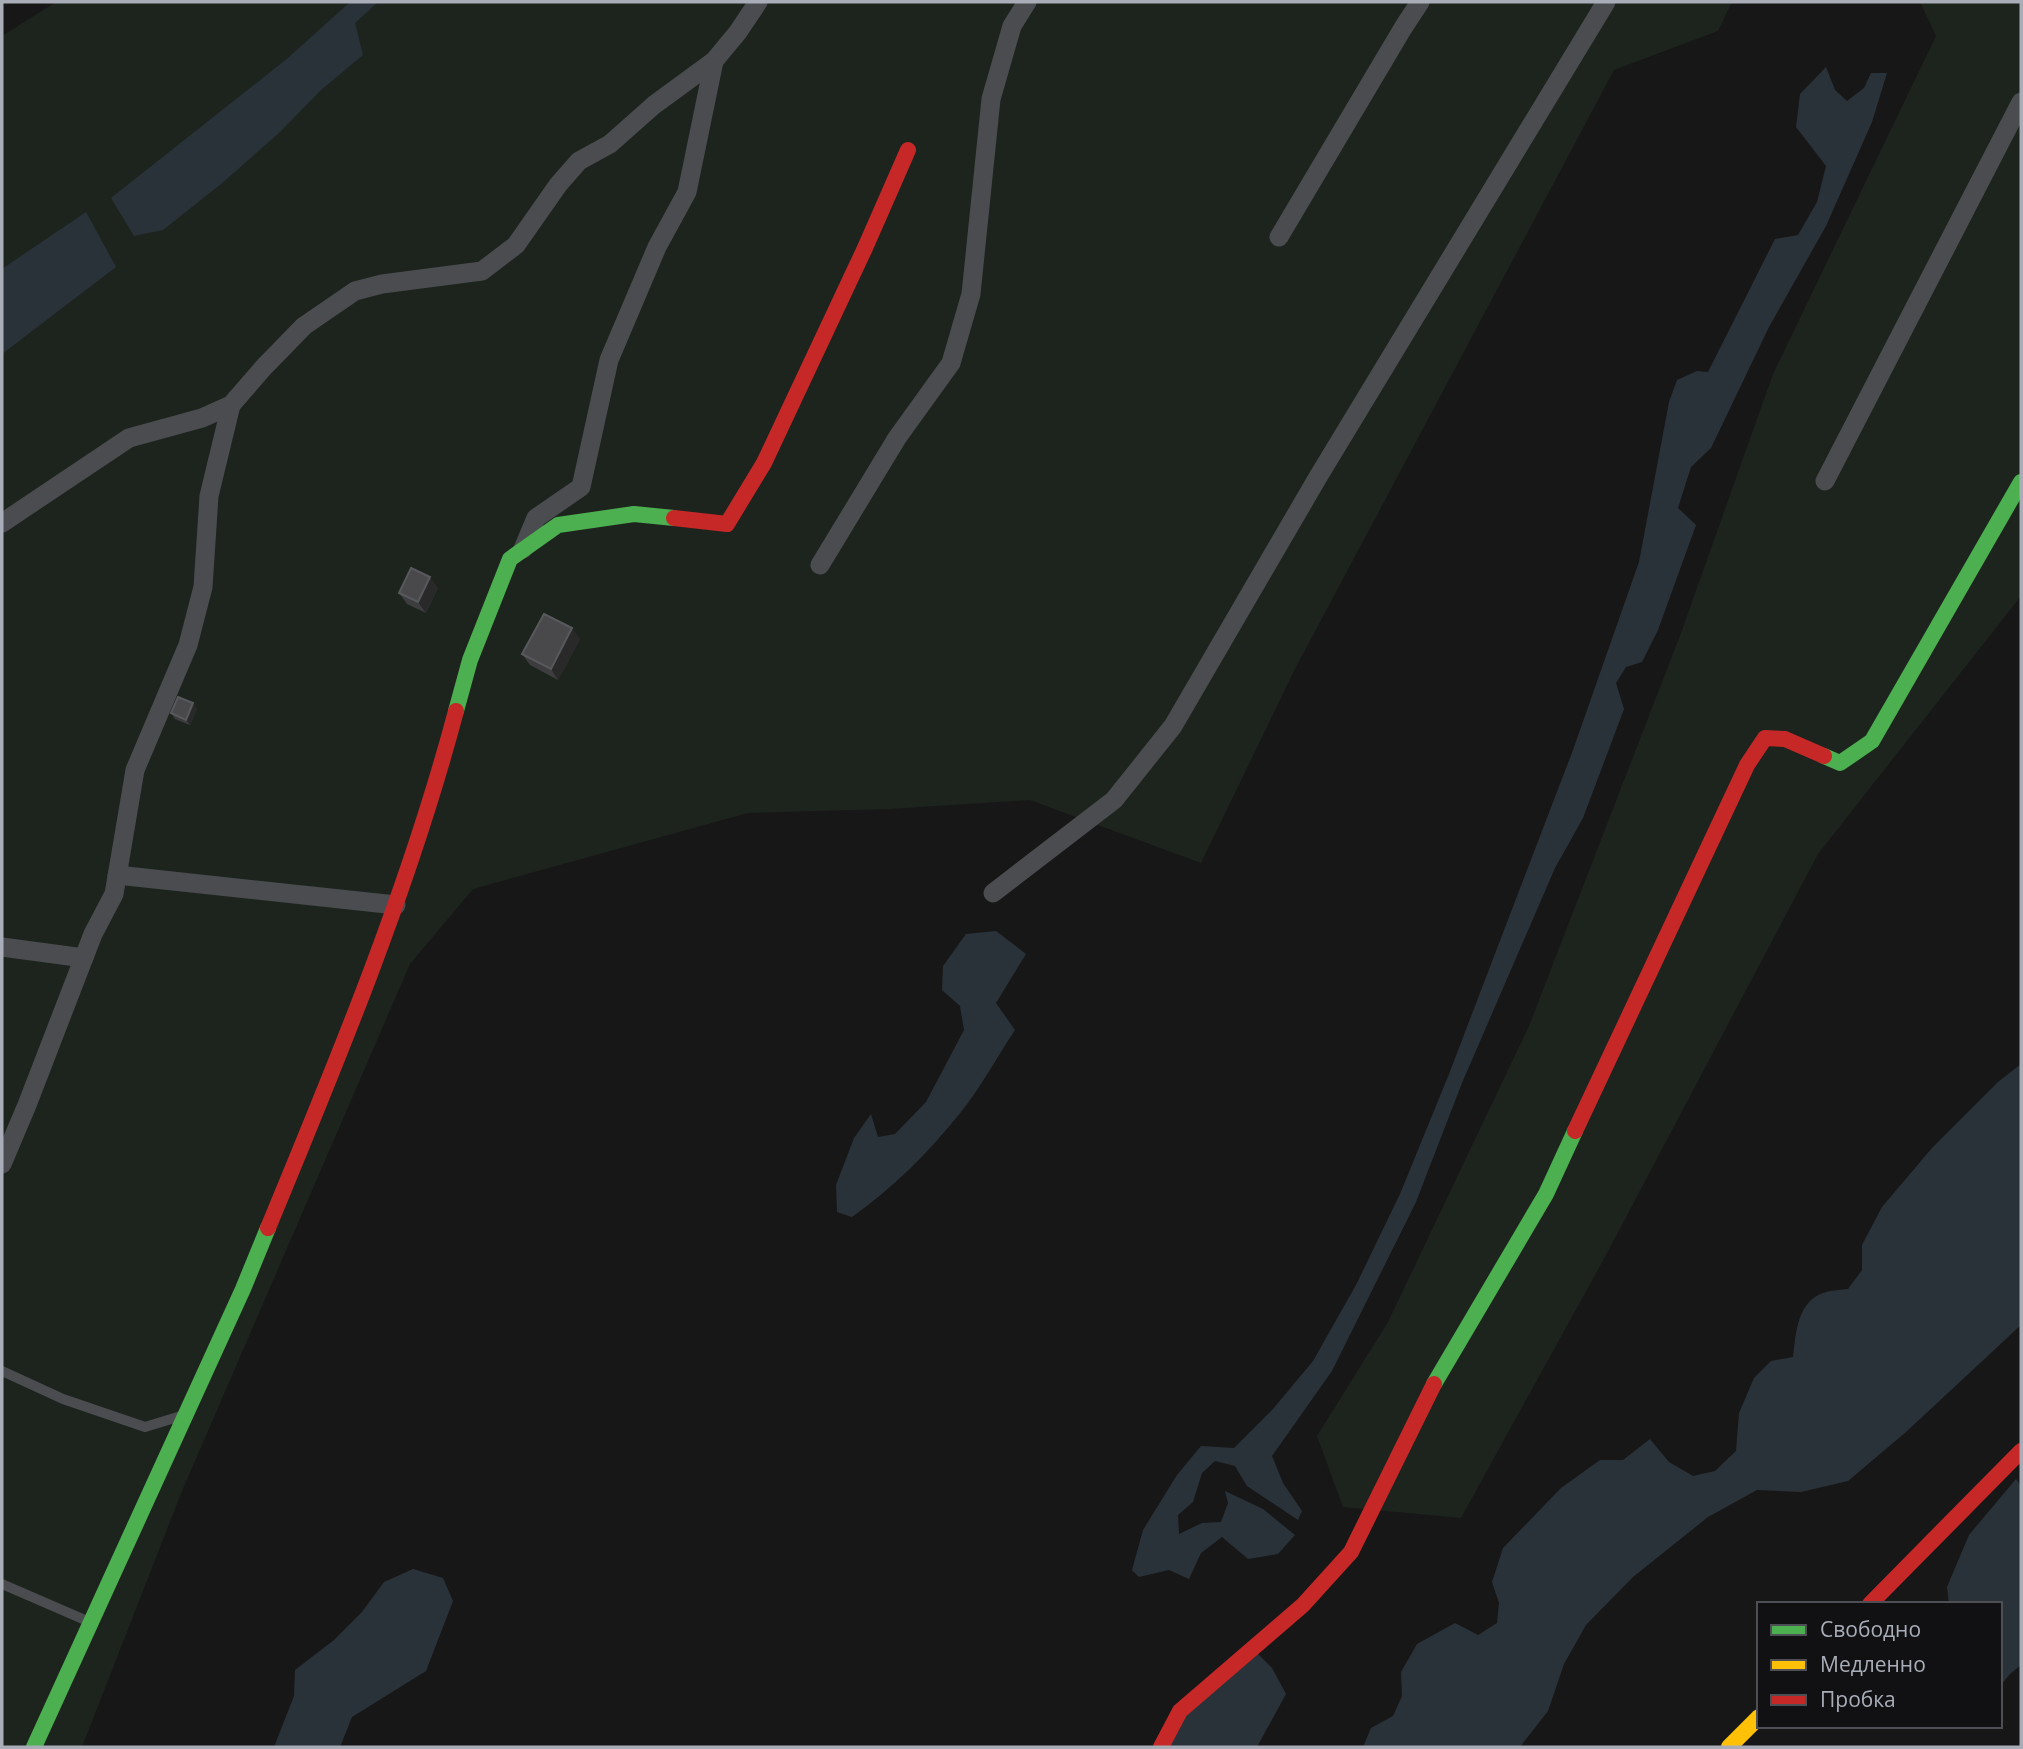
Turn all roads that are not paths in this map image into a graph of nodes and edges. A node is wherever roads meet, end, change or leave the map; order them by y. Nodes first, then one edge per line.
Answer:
1 (758, 2) edge
2 (1027, 2) edge
3 (1420, 2) edge
4 (1606, 2) edge
5 (714, 61) junction
6 (2021, 102) edge
7 (908, 149) dead end
8 (1279, 237) dead end
9 (231, 405) junction
10 (1825, 481) dead end
11 (2021, 482) edge
12 (2, 523) edge
13 (523, 550) junction
14 (820, 565) dead end
15 (117, 875) junction
16 (993, 894) dead end
17 (396, 905) junction
18 (2, 947) edge
19 (84, 958) junction
20 (2, 1164) edge
21 (2, 1371) edge
22 (185, 1415) junction
23 (2021, 1451) edge
24 (2, 1584) edge
25 (1872, 1602) edge
26 (92, 1623) junction
27 (1757, 1719) edge
28 (34, 1747) edge
29 (1161, 1747) edge
30 (1729, 1747) edge

1 - 5 street
2 - 14 street
3 - 8 street
4 - 16 street
5 - 9 street
5 - 13 street
6 - 10 street
7 - 13 street
9 - 12 street
9 - 15 street
11 - 29 street
13 - 17 street
15 - 17 street
15 - 19 street
17 - 22 street
18 - 19 street
19 - 20 street
21 - 22 lane
22 - 26 street
23 - 25 street
24 - 26 lane
26 - 28 street
27 - 30 street

